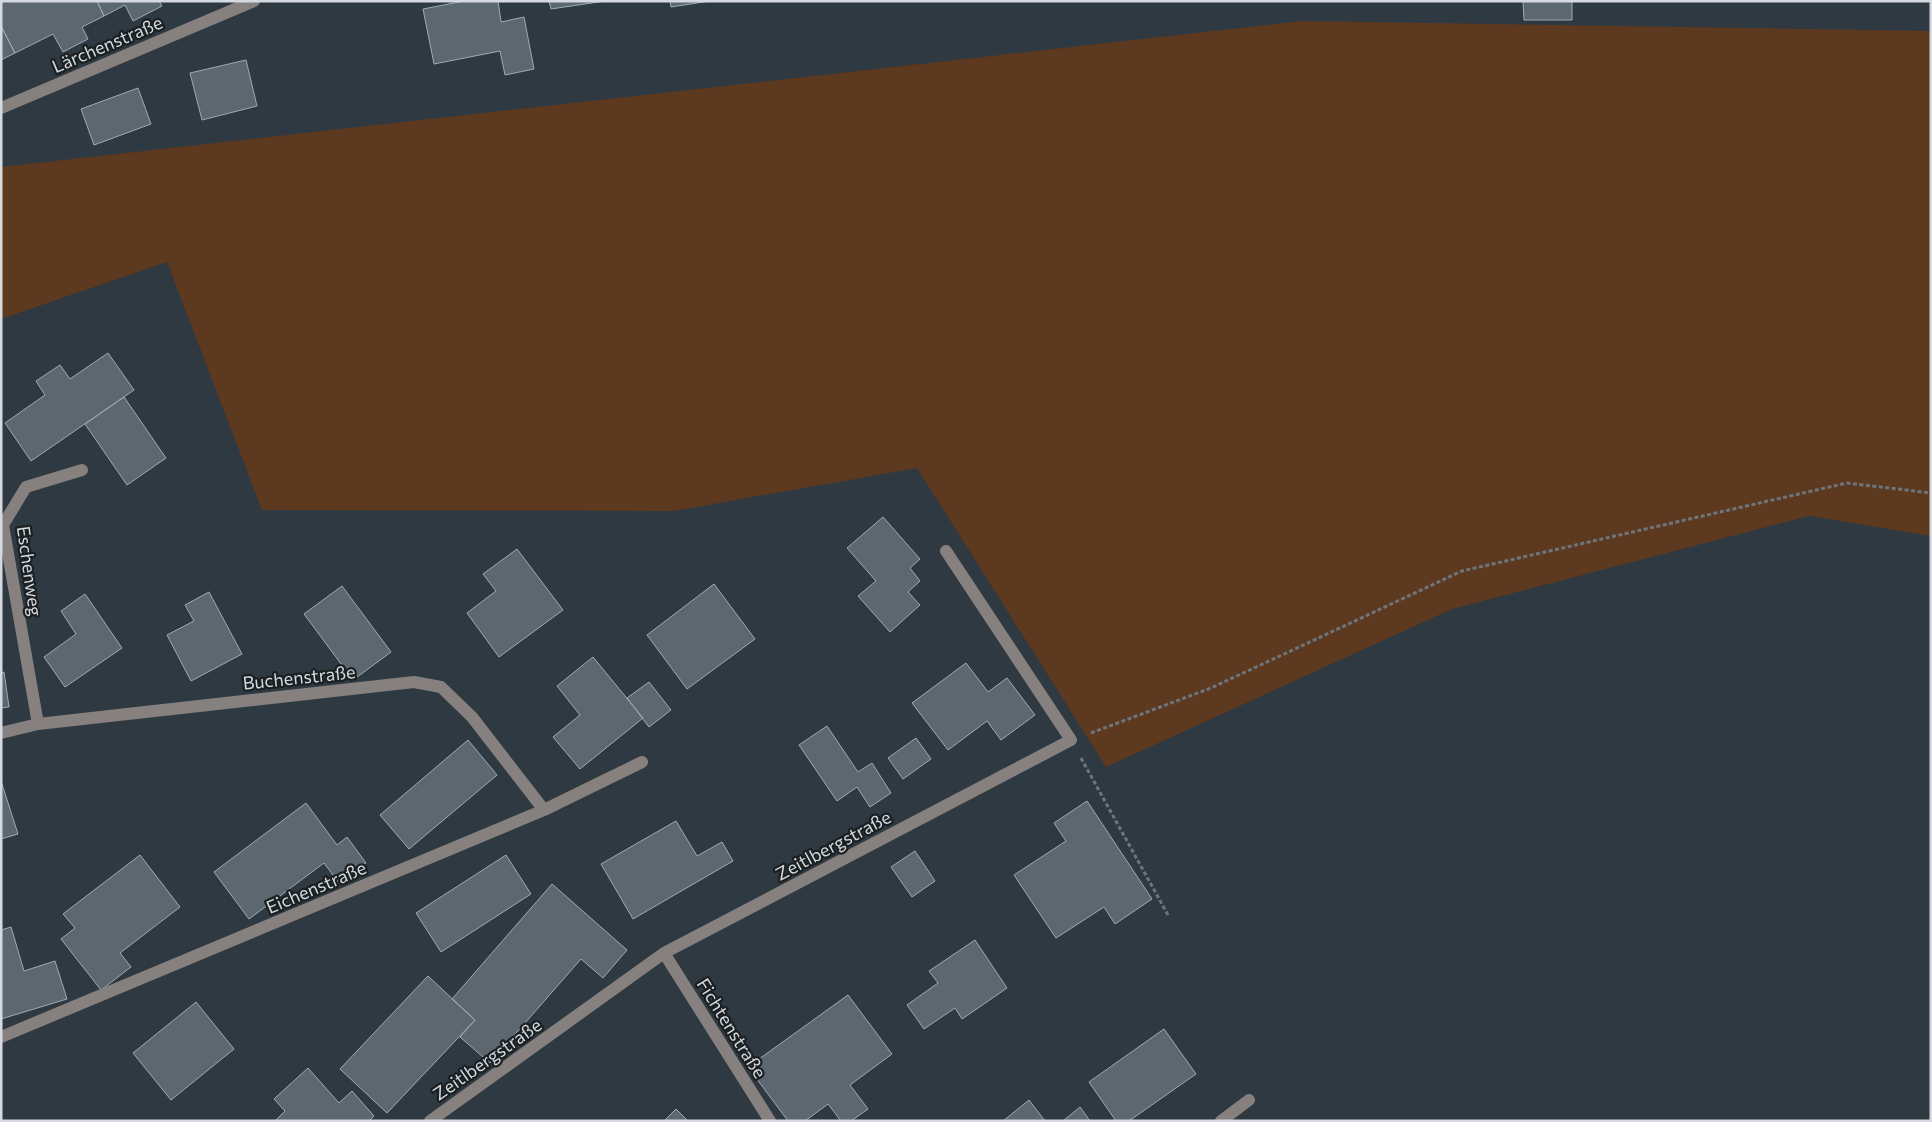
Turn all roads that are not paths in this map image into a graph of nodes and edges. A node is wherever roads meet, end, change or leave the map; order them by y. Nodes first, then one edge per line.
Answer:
1 (254, 1) edge
2 (1, 108) edge
3 (82, 470) dead end
4 (946, 550) dead end
5 (38, 724) junction
6 (1, 733) edge
7 (642, 762) dead end
8 (544, 810) junction
9 (664, 954) junction
10 (1, 1037) edge
11 (1249, 1100) dead end
12 (430, 1121) edge
13 (770, 1121) edge
14 (1221, 1121) edge

1 - 2 street, Lärchenstraße
3 - 5 street, Eschenweg
4 - 9 street, Zeitlbergstraße
5 - 6 street, Buchenstraße
5 - 8 street, Buchenstraße
7 - 8 street, Eichenstraße
8 - 10 street, Eichenstraße
9 - 12 street, Zeitlbergstraße
9 - 13 street, Fichtenstraße
11 - 14 street

